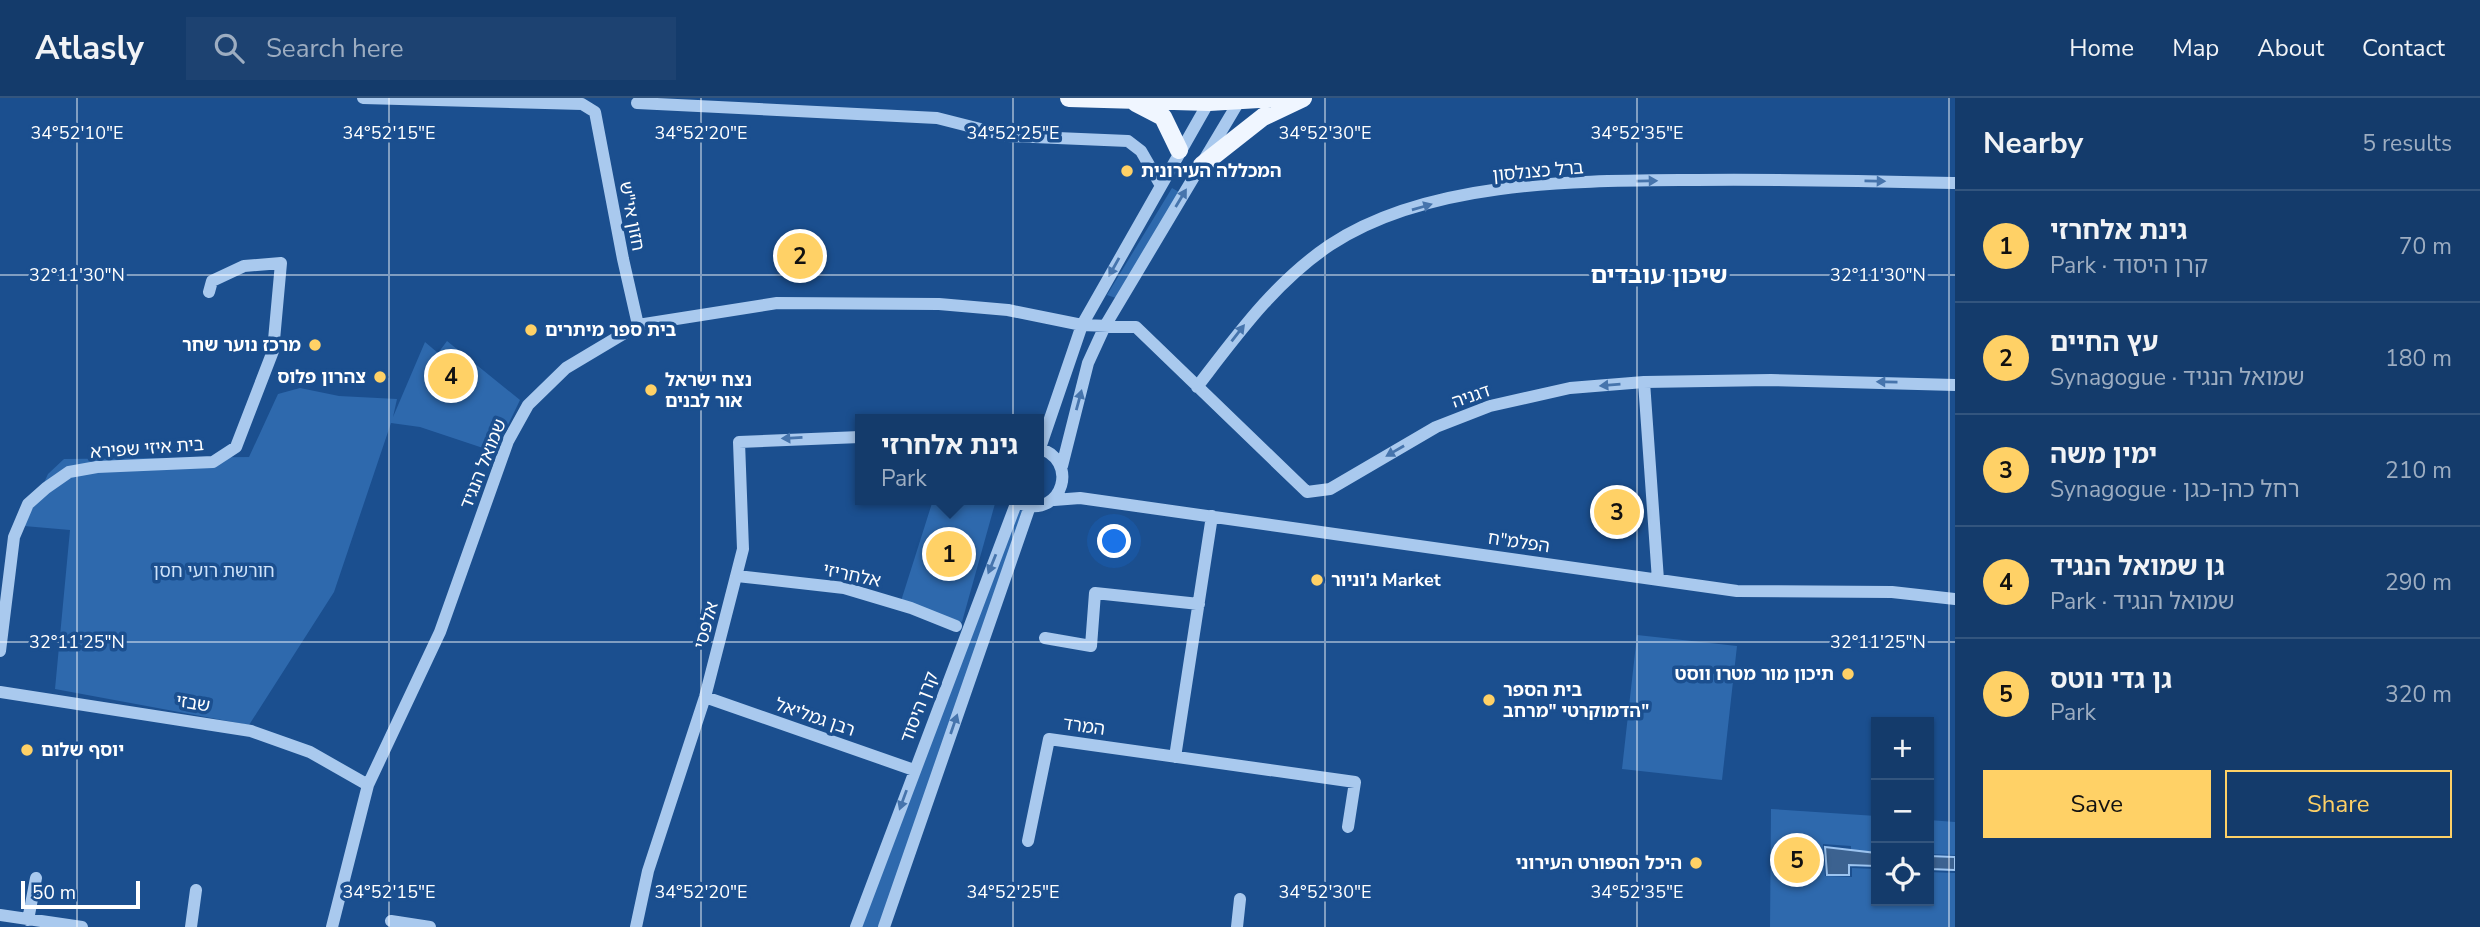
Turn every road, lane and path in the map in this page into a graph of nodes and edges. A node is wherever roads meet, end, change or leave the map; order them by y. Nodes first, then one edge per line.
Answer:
1 (363, 98) edge
2 (1069, 98) edge
3 (1278, 98) edge
4 (1303, 98) edge
5 (1119, 100) junction
6 (1210, 100) edge
7 (1240, 100) edge
8 (637, 103) dead end
9 (1180, 150) junction
10 (1202, 165) junction
11 (1955, 183) edge
12 (1160, 184) junction
13 (209, 292) dead end
14 (638, 325) junction
15 (1082, 325) junction
16 (1105, 326) junction
17 (1644, 382) junction
18 (1955, 385) edge
19 (1196, 387) junction
20 (1044, 434) edge
21 (855, 437) edge
22 (1044, 450) edge
23 (1063, 470) junction
24 (1080, 498) junction
25 (1054, 500) junction
26 (1044, 502) edge
27 (1015, 505) edge
28 (1034, 505) edge
29 (1030, 506) joint
30 (1212, 516) junction
31 (737, 576) junction
32 (1658, 580) junction
33 (1955, 599) edge
34 (1199, 604) junction
35 (956, 626) dead end
36 (1045, 638) dead end
37 (0, 652) edge
38 (0, 692) edge
39 (705, 697) junction
40 (1175, 757) junction
41 (914, 770) junction
42 (368, 785) junction
43 (1348, 827) dead end
44 (1028, 841) dead end
45 (36, 877) dead end
46 (196, 890) dead end
47 (1240, 900) dead end
48 (0, 915) edge
49 (28, 919) junction
50 (391, 921) dead end
51 (82, 927) edge
52 (191, 927) edge
53 (332, 927) edge
54 (430, 927) edge
55 (636, 927) edge
56 (856, 927) edge
57 (884, 927) edge
58 (1237, 927) edge

1 - 14 street, חזון אי"ש
2 - 5 main road
3 - 7 main road
4 - 10 main road
5 - 6 main road
5 - 9 main road
6 - 7 main road
6 - 9 street
7 - 10 street
8 - 12 street
9 - 12 street
16 -> 10 street
19 -> 11 street, ברל כצנלסון
12 -> 15 street
13 - 37 street, בית איזי שפירא
14 - 15 street, שמואל הנגיד
14 - 42 street, שמואל הנגיד
15 - 16 street, דגניה
15 - 20 street
16 - 19 street, דגניה
23 -> 16 street
18 -> 17 street, דגניה
17 -> 19 street, דגניה
17 - 32 street
21 -> 31 street, אלפסי
22 - 23 street
23 - 24 street
23 - 25 street
24 - 25 street, הפלמ"ח
24 - 30 street, הפלמ"ח
25 - 26 street, הפלמ"ח
27 -> 41 street, קרן היסוד
28 - 29 street, הפלמ"ח
57 -> 29 street
30 - 32 street, הפלמ"ח
30 - 34 street
31 - 35 street, אלחריזי
31 - 39 street, אלפסי
32 - 33 street, הפלמ"ח
34 - 36 street
34 - 40 street
38 - 42 street, שבזי
39 - 41 street, רבן גמליאל
39 - 55 street, אלפסי
40 - 43 street, המרד
40 - 44 street, המרד
41 -> 56 street, קרן היסוד
42 - 53 street, שמואל הנגיד
45 - 49 street
46 - 52 street
47 - 58 street
48 - 49 street
49 - 51 street
50 - 54 street

